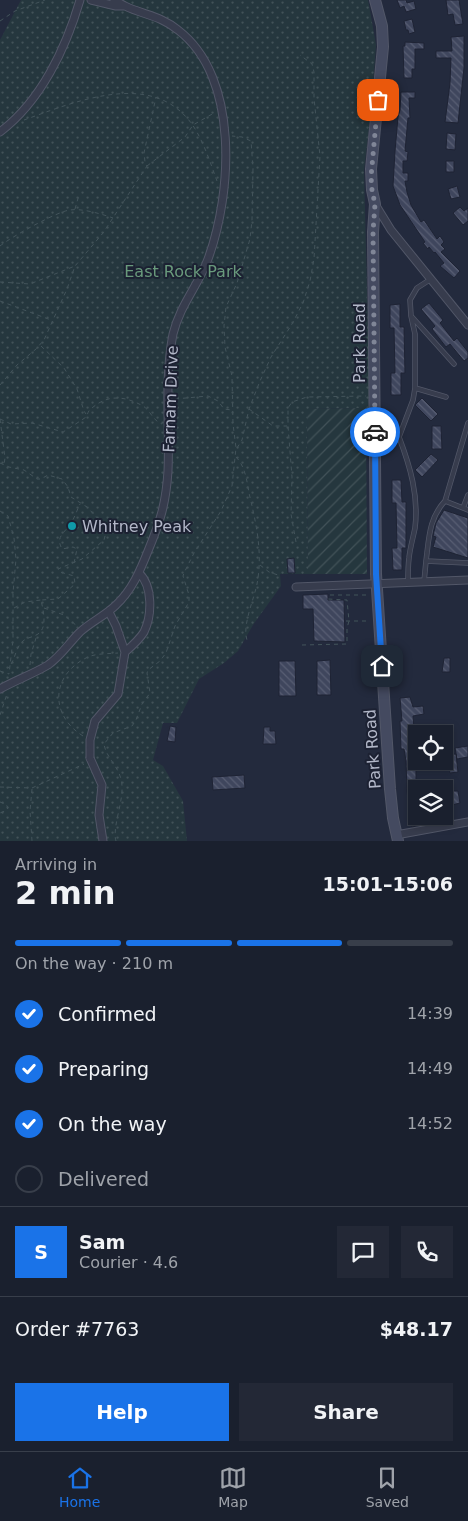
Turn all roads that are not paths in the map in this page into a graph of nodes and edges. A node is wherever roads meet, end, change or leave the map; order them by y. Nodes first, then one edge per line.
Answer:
1 (80, 0) edge
2 (91, 0) edge
3 (114, 0) edge
4 (375, 0) edge
5 (124, 6) junction
6 (0, 132) edge
7 (375, 204) junction
8 (431, 279) junction
9 (411, 316) junction
10 (468, 325) edge
11 (454, 364) dead end
12 (415, 388) junction
13 (446, 397) dead end
14 (468, 422) edge
15 (375, 436) junction
16 (399, 437) junction
17 (461, 446) junction
18 (468, 448) edge
19 (468, 494) edge
20 (445, 501) junction
21 (466, 509) edge
22 (426, 561) junction
23 (468, 563) edge
24 (139, 573) junction
25 (468, 580) edge
26 (424, 582) junction
27 (408, 583) junction
28 (377, 584) junction
29 (296, 587) dead end
30 (109, 612) junction
31 (125, 652) junction
32 (6, 686) edge
33 (468, 822) edge
34 (397, 838) edge
35 (103, 841) edge

1 - 6 street
2 - 5 street
3 - 5 street
4 - 7 main road, Park Road
5 - 24 street, Farnam Drive
7 - 8 street
7 - 15 main road, Park Road
8 - 9 lane
8 - 10 street
9 - 11 lane
9 - 12 lane
12 - 13 lane
12 - 16 lane
14 - 17 lane
15 - 16 lane
15 - 28 main road, Park Road
16 - 27 lane
17 - 18 lane
17 - 20 lane
19 - 21 lane
20 - 21 lane
20 - 22 lane
22 - 23 lane
22 - 26 lane
24 - 30 street, Farnam Drive
24 - 31 street
25 - 26 street
26 - 27 street
27 - 28 street
28 - 29 street
28 - 34 main road, Park Road
30 - 31 street
30 - 32 street, Farnam Drive
31 - 35 street, bridge
33 - 34 street

